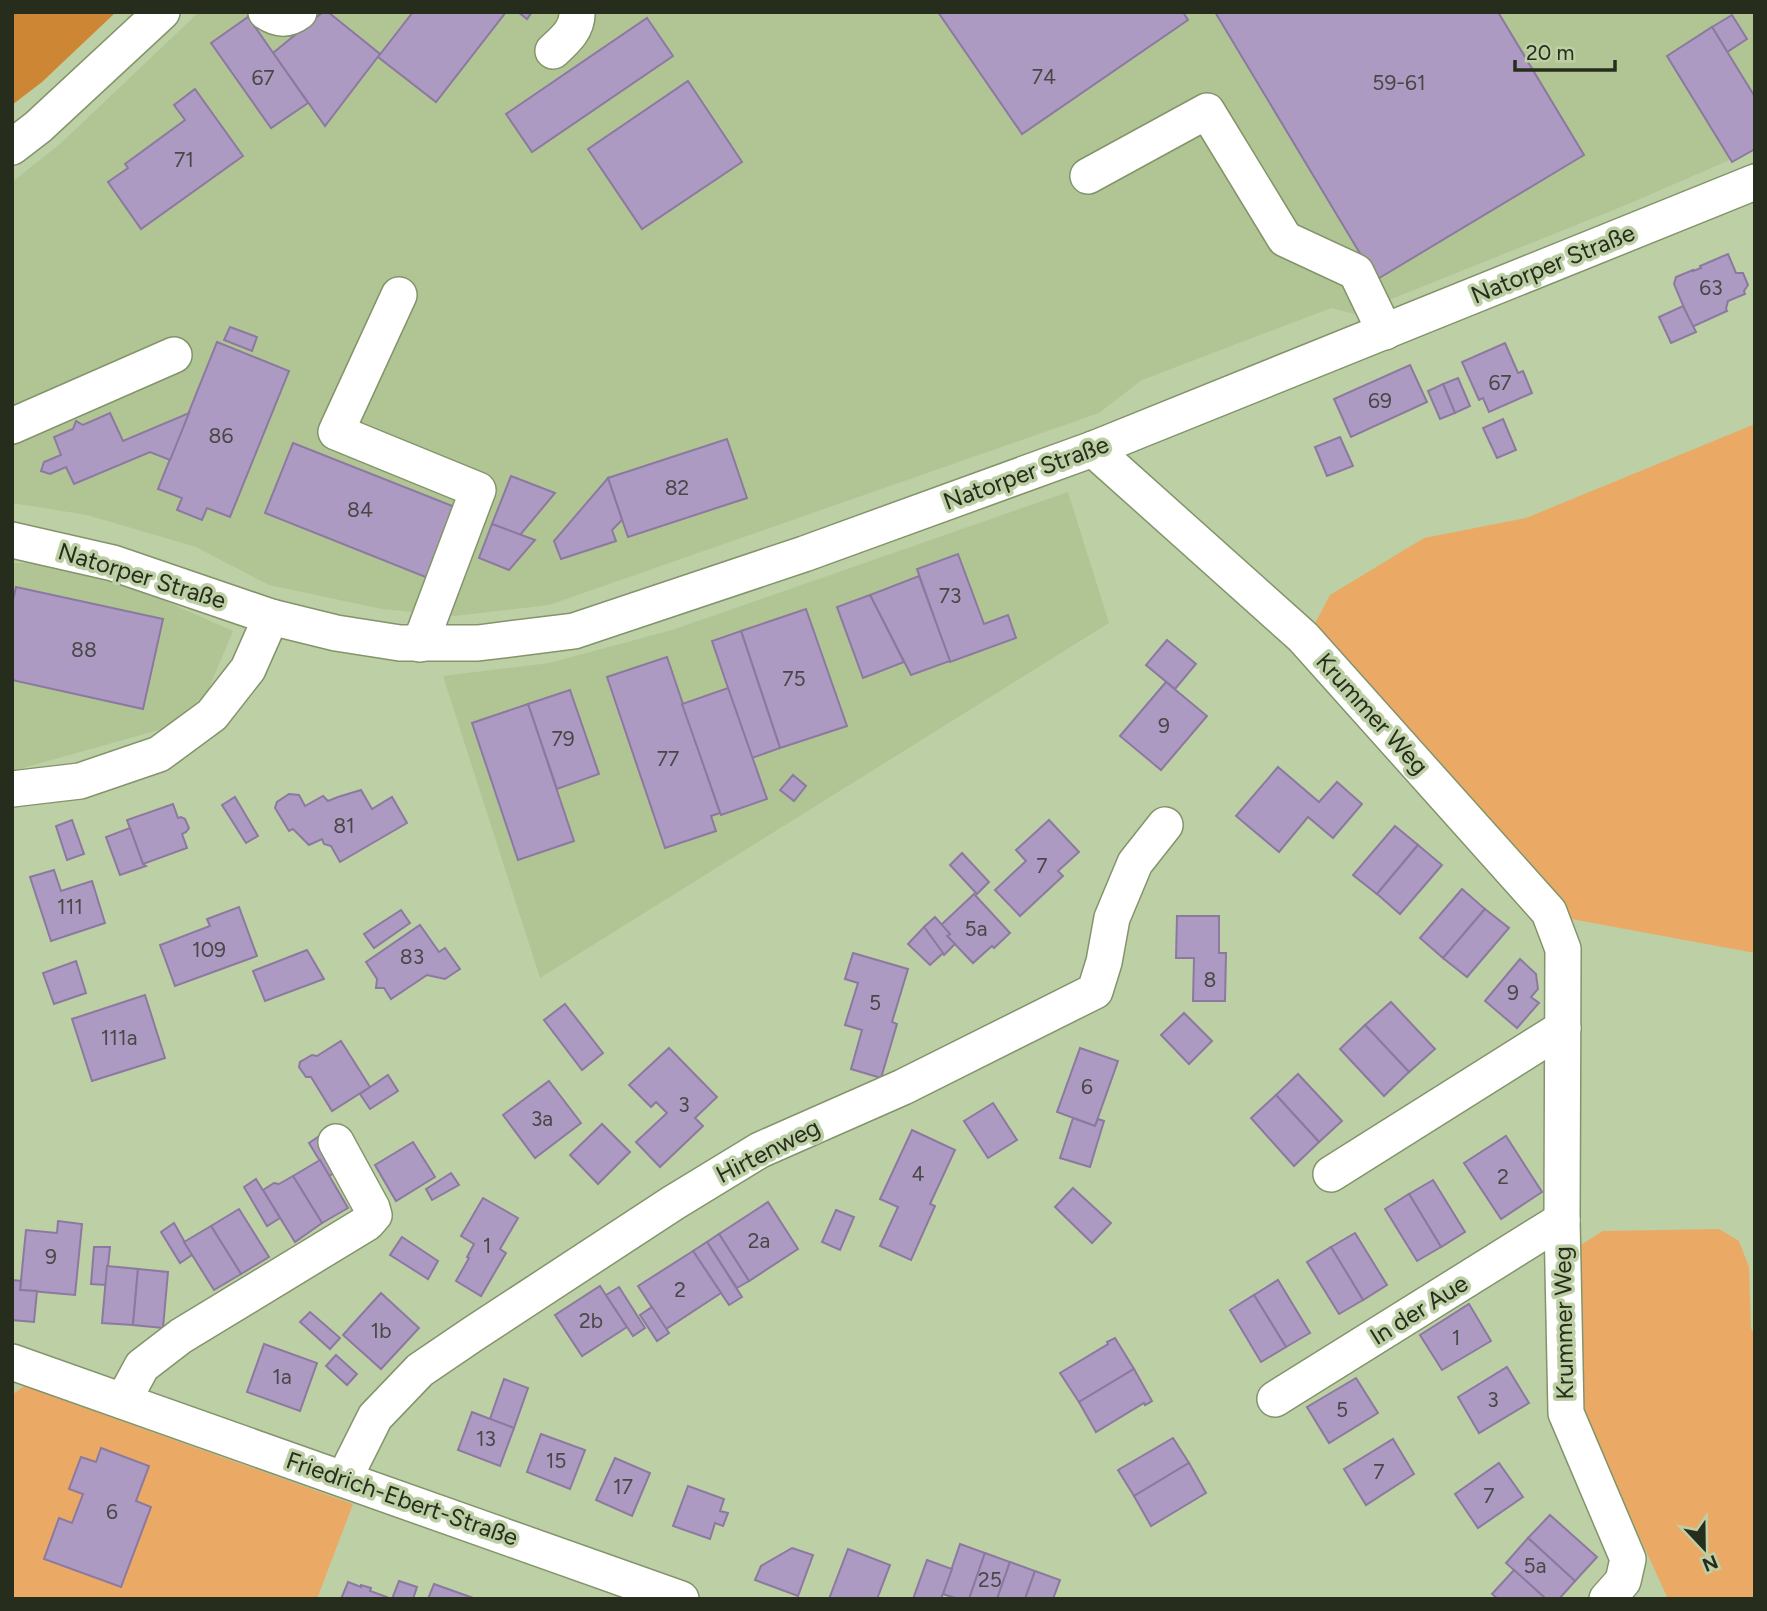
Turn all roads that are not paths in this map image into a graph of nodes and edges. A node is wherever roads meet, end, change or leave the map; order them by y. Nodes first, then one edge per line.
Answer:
1 (162, 12) edge
2 (266, 12) edge
3 (299, 12) edge
4 (577, 12) edge
5 (553, 51) dead end
6 (12, 147) edge
7 (1088, 176) dead end
8 (1755, 183) edge
9 (399, 295) dead end
10 (1385, 332) junction
11 (174, 355) dead end
12 (12, 426) edge
13 (1093, 449) junction
14 (12, 540) edge
15 (271, 617) junction
16 (420, 644) junction
17 (12, 789) edge
18 (1165, 825) dead end
19 (1563, 1028) junction
20 (336, 1142) dead end
21 (1331, 1174) dead end
22 (1562, 1220) junction
23 (12, 1362) edge
24 (1275, 1399) dead end
25 (123, 1401) junction
26 (344, 1479) junction
27 (681, 1599) edge
28 (1607, 1599) edge

1 - 6 street
2 - 3 street
4 - 5 street
7 - 10 street
8 - 10 street, Natorper Straße
9 - 16 street
10 - 13 street, Natorper Straße
11 - 12 street
13 - 16 street, Natorper Straße
13 - 19 street, Krummer Weg
14 - 15 street, Natorper Straße
15 - 16 street, Natorper Straße
15 - 17 street
18 - 26 street, Hirtenweg
19 - 21 street
19 - 22 street, Krummer Weg
20 - 25 street
22 - 24 street, In der Aue
22 - 28 street, Krummer Weg
23 - 25 street, Friedrich-Ebert-Straße
25 - 26 street, Friedrich-Ebert-Straße
26 - 27 street, Friedrich-Ebert-Straße

